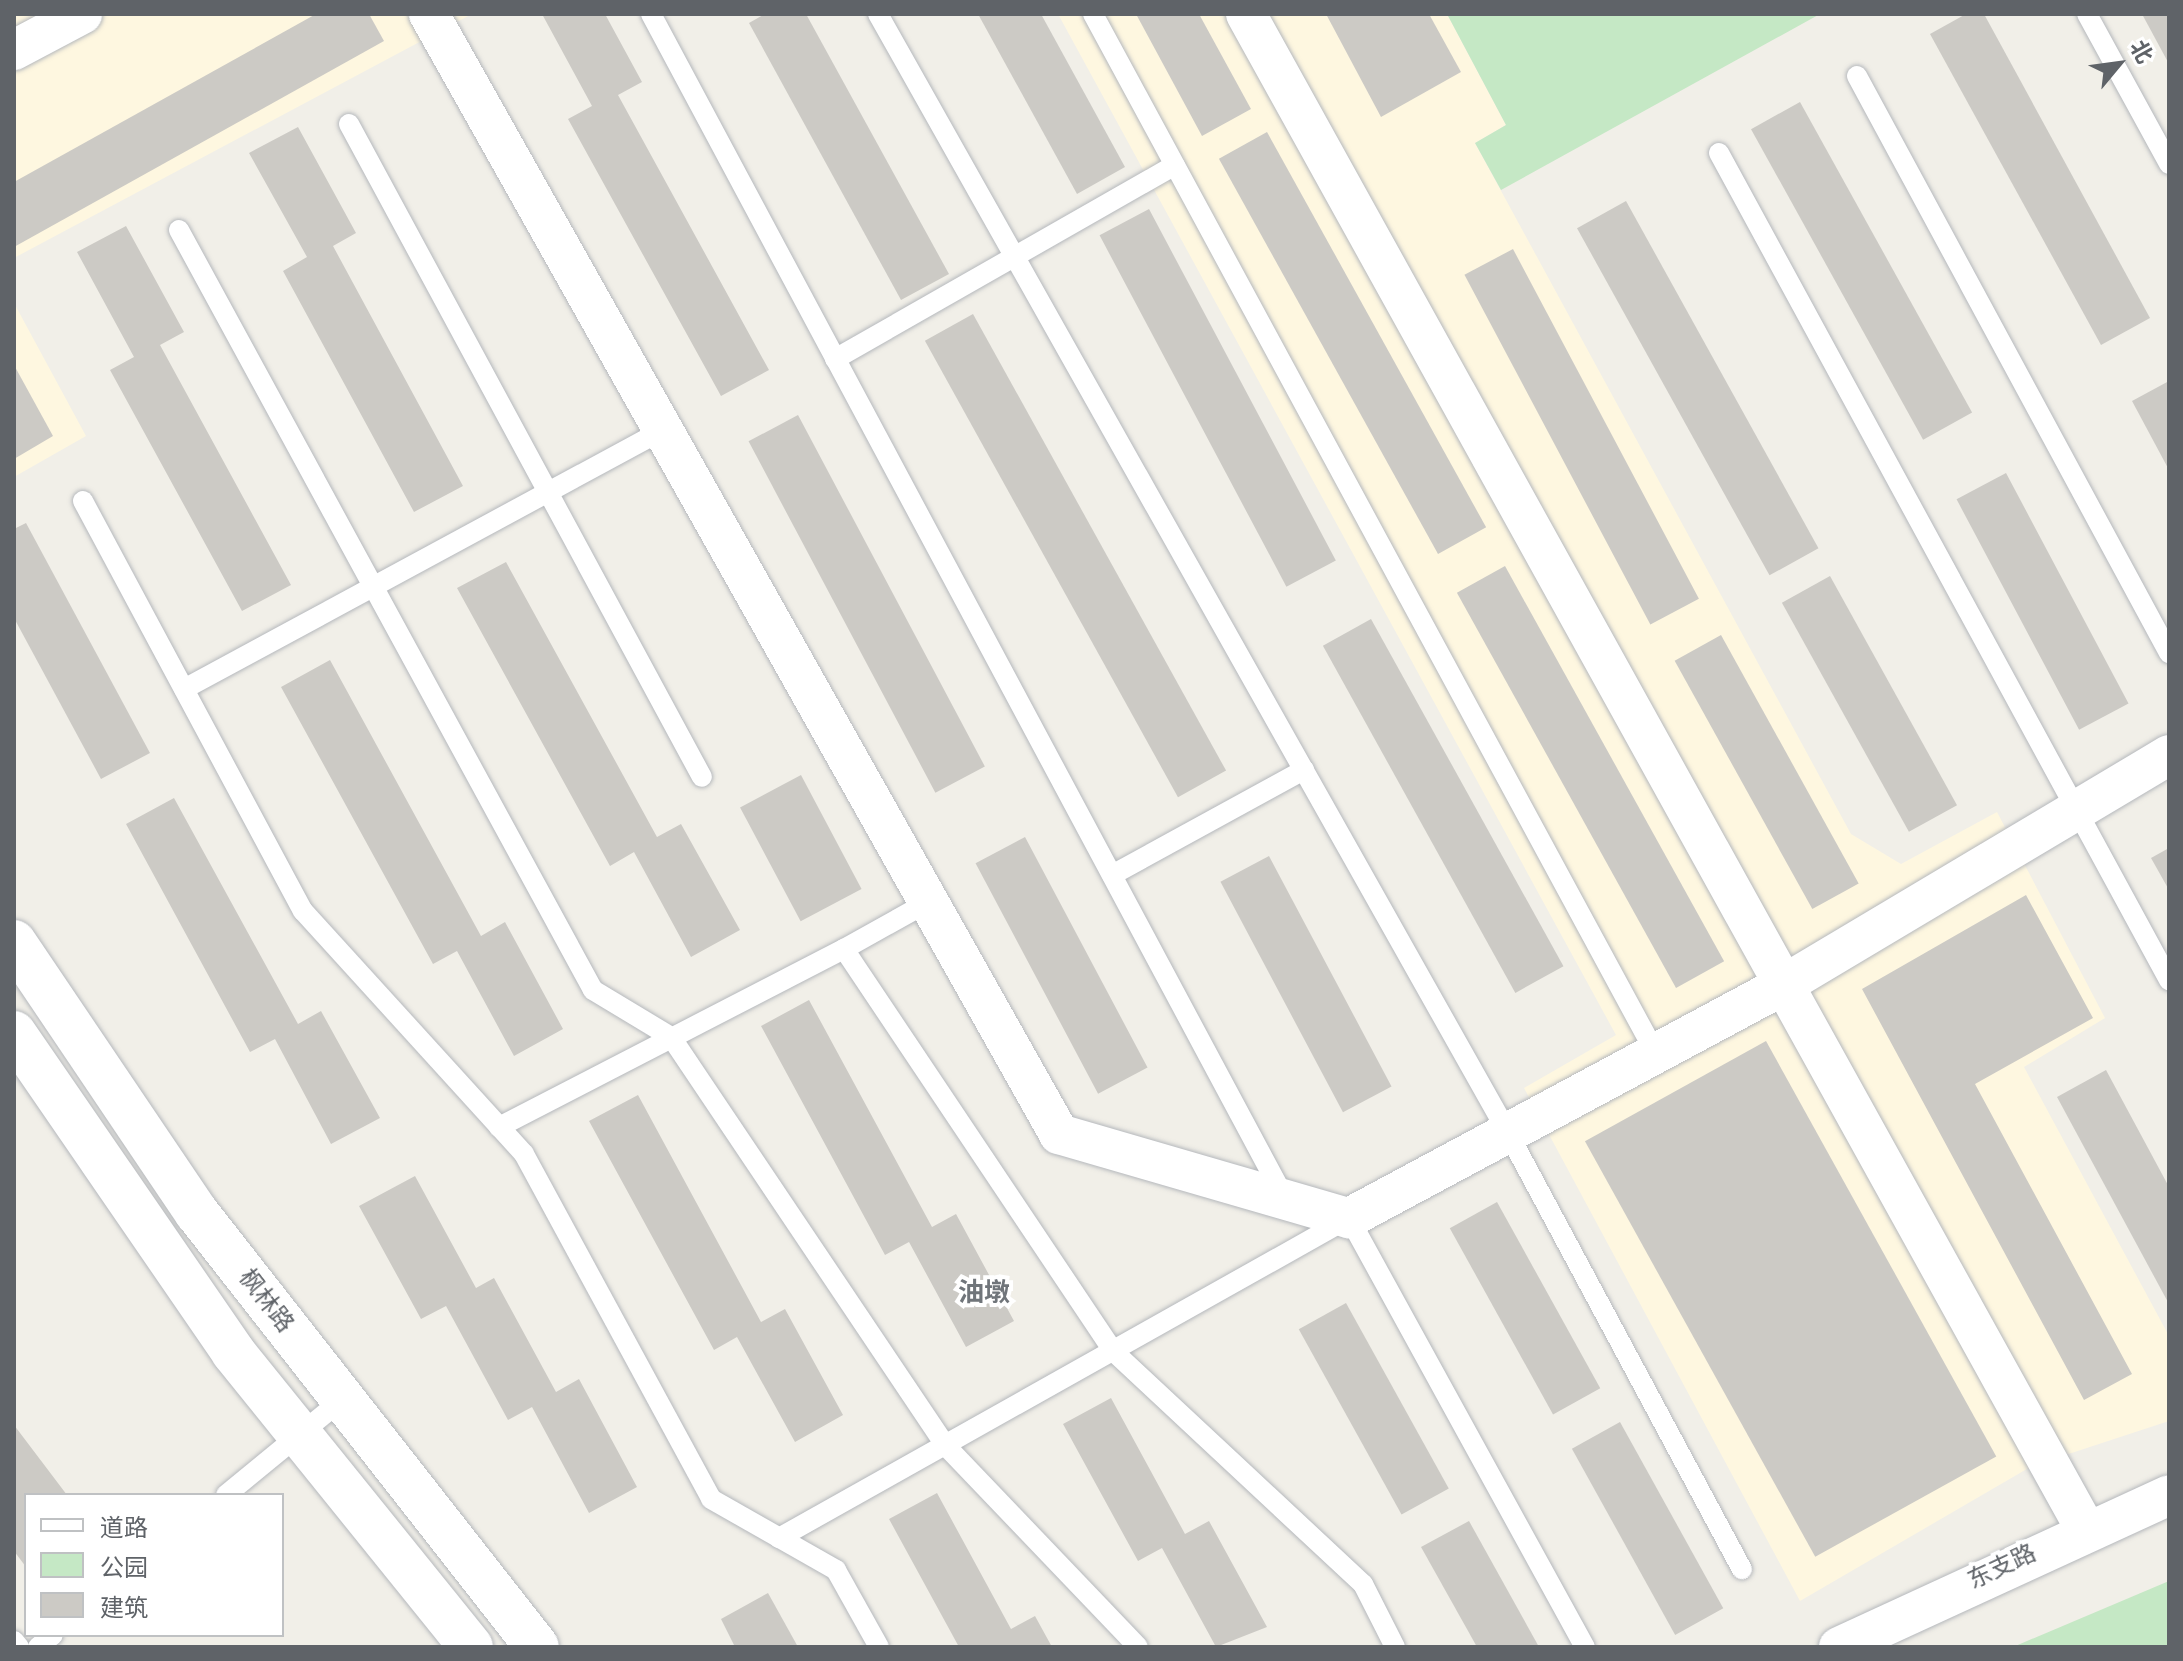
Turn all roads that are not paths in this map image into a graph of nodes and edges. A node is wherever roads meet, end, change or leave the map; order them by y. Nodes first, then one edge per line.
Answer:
1 (82, 14) edge
2 (429, 14) edge
3 (651, 14) edge
4 (878, 14) edge
5 (1093, 14) edge
6 (1246, 14) edge
7 (2087, 14) edge
8 (14, 50) edge
9 (1857, 76) dead end
10 (349, 124) dead end
11 (1719, 153) dead end
12 (2169, 164) edge
13 (1175, 165) junction
14 (179, 230) dead end
15 (1015, 257) junction
16 (835, 359) junction
17 (663, 430) junction
18 (548, 492) junction
19 (83, 501) dead end
20 (373, 587) junction
21 (2169, 653) edge
22 (184, 689) junction
23 (2169, 755) edge
24 (1304, 770) junction
25 (702, 777) dead end
26 (2075, 811) junction
27 (1112, 875) junction
28 (928, 902) junction
29 (14, 942) edge
30 (844, 949) junction
31 (2169, 980) edge
32 (1780, 987) junction
33 (14, 1033) edge
34 (671, 1037) junction
35 (1656, 1054) junction
36 (499, 1127) junction
37 (1508, 1133) junction
38 (1285, 1199) junction
39 (1349, 1218) junction
40 (1113, 1351) junction
41 (343, 1399) junction
42 (300, 1435) junction
43 (945, 1445) junction
44 (228, 1493) edge
45 (2169, 1495) edge
46 (2085, 1528) junction
47 (779, 1538) junction
48 (1742, 1569) dead end
49 (14, 1641) edge
50 (19, 1647) edge
51 (471, 1647) edge
52 (537, 1647) edge
53 (879, 1647) edge
54 (1138, 1647) edge
55 (1395, 1647) edge
56 (1585, 1647) edge
57 (1839, 1647) edge

1 - 8 street
2 - 17 street
3 - 16 lane
4 - 15 lane
5 - 13 lane
6 - 32 street
7 - 12 lane
9 - 21 lane
10 - 18 lane
11 - 26 lane
13 - 15 lane
13 - 35 lane
14 - 20 lane
15 - 16 lane
15 - 24 lane
16 - 27 lane
17 - 18 lane
17 - 28 street
18 - 20 lane
18 - 25 lane
19 - 22 lane
20 - 22 lane
20 - 34 lane
22 - 36 lane
23 - 26 street
24 - 27 lane
24 - 37 lane
26 - 31 lane
26 - 32 street
27 - 38 lane
28 - 30 lane
28 - 38 street
29 - 41 main road, 枫林路
30 - 34 lane
30 - 40 lane
32 - 35 street
32 - 46 street
33 - 42 main road
34 - 36 lane
34 - 43 lane
35 - 37 street
36 - 47 lane
37 - 39 street
37 - 48 lane
38 - 39 street
39 - 40 lane
39 - 56 lane
40 - 43 lane
40 - 55 lane
41 - 42 lane
41 - 52 main road, 枫林路
42 - 44 lane
42 - 51 main road
43 - 47 lane
43 - 54 lane
45 - 46 street, 东支路
46 - 57 street, 东支路
47 - 53 lane
49 - 50 lane

